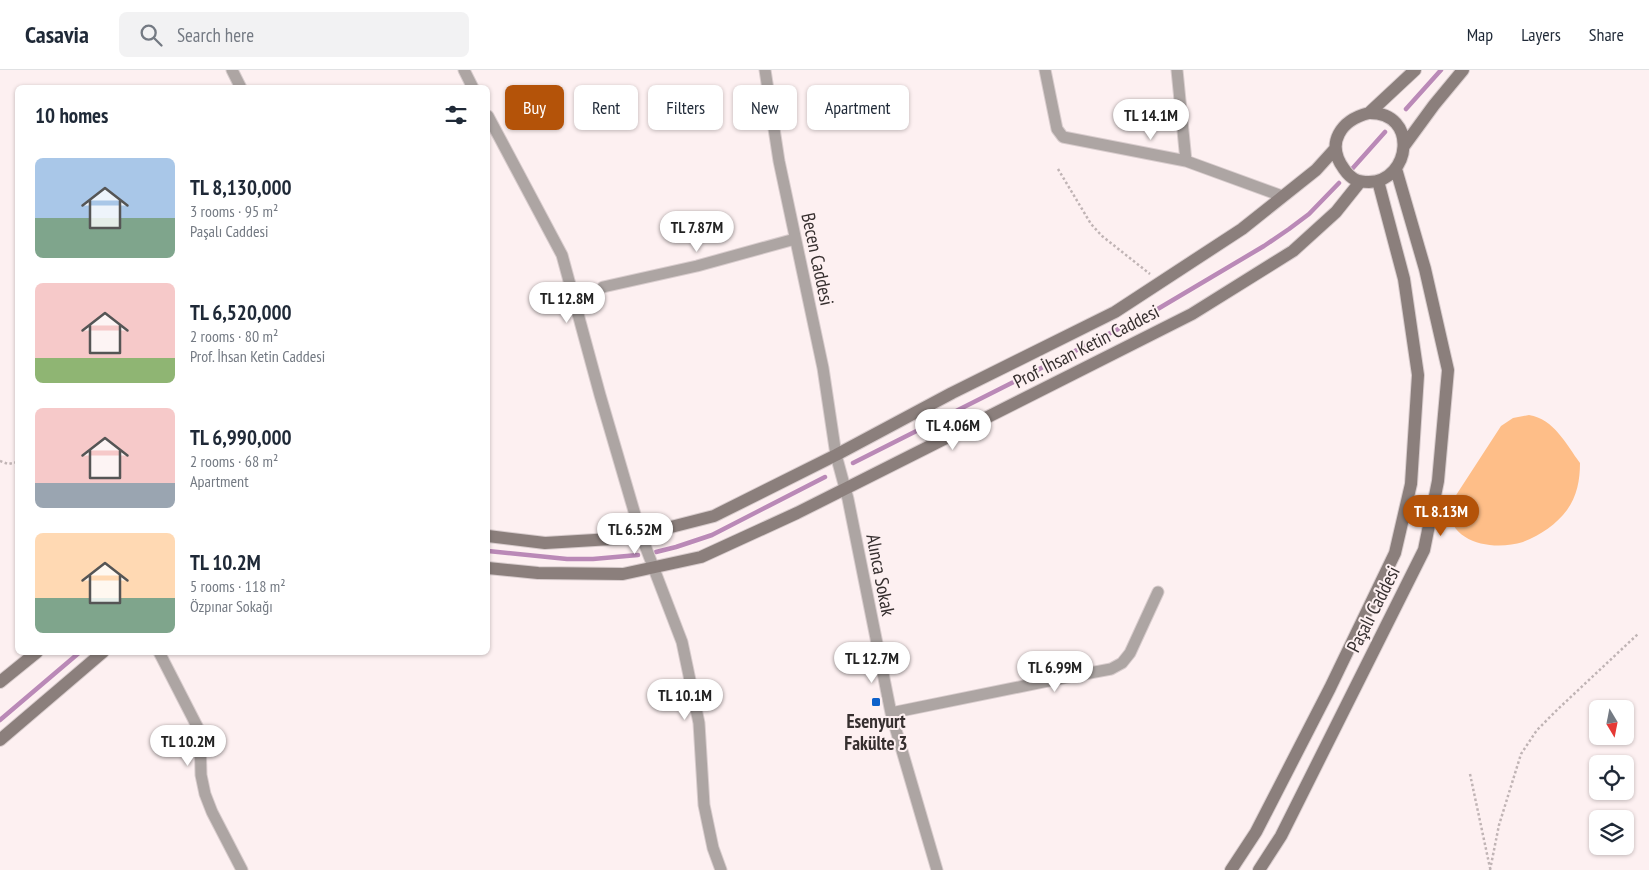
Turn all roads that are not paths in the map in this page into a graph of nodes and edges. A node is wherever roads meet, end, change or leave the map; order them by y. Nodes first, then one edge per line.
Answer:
1 (232, 70) edge
2 (464, 70) edge
3 (765, 70) edge
4 (1045, 70) edge
5 (1177, 70) edge
6 (1415, 70) edge
7 (1463, 70) edge
8 (240, 85) edge
9 (472, 85) edge
10 (1369, 113) junction
11 (490, 120) edge
12 (1404, 146) junction
13 (1335, 149) junction
14 (1186, 162) junction
15 (1396, 169) junction
16 (1378, 181) junction
17 (1360, 182) junction
18 (1282, 196) junction
19 (796, 239) junction
20 (604, 287) dead end
21 (836, 455) junction
22 (846, 489) junction
23 (641, 535) junction
24 (490, 536) edge
25 (653, 567) junction
26 (490, 568) edge
27 (1158, 592) dead end
28 (33, 655) edge
29 (99, 655) edge
30 (161, 655) edge
31 (0, 682) edge
32 (891, 713) junction
33 (0, 740) edge
34 (242, 870) edge
35 (721, 870) edge
36 (937, 870) edge
37 (1232, 870) edge
38 (1259, 870) edge

1 - 8 street
2 - 9 street
3 - 19 street, Becen Caddesi
4 - 14 street
5 - 14 street
6 - 10 street
7 - 12 street
10 - 12 street
10 - 13 street
11 - 23 street
12 - 15 street
13 - 17 street
13 - 18 street, Prof. İhsan Ketin Caddesi
14 - 18 street
15 - 16 street
15 - 38 street, Paşalı Caddesi
16 - 17 street
16 - 37 street, Paşalı Caddesi
17 - 22 street, Prof. İhsan Ketin Caddesi
18 - 21 street, Prof. İhsan Ketin Caddesi
19 - 20 street
19 - 21 street, Becen Caddesi
21 - 22 street, Becen Caddesi
21 - 23 street, Prof. İhsan Ketin Caddesi
22 - 25 street, Prof. İhsan Ketin Caddesi
22 - 32 street, Alınca Sokak
23 - 24 street, Prof. İhsan Ketin Caddesi
23 - 25 street
25 - 26 street, Prof. İhsan Ketin Caddesi
25 - 35 street
27 - 32 street
28 - 31 street
29 - 33 street
30 - 34 street
32 - 36 street, Alınca Sokak

